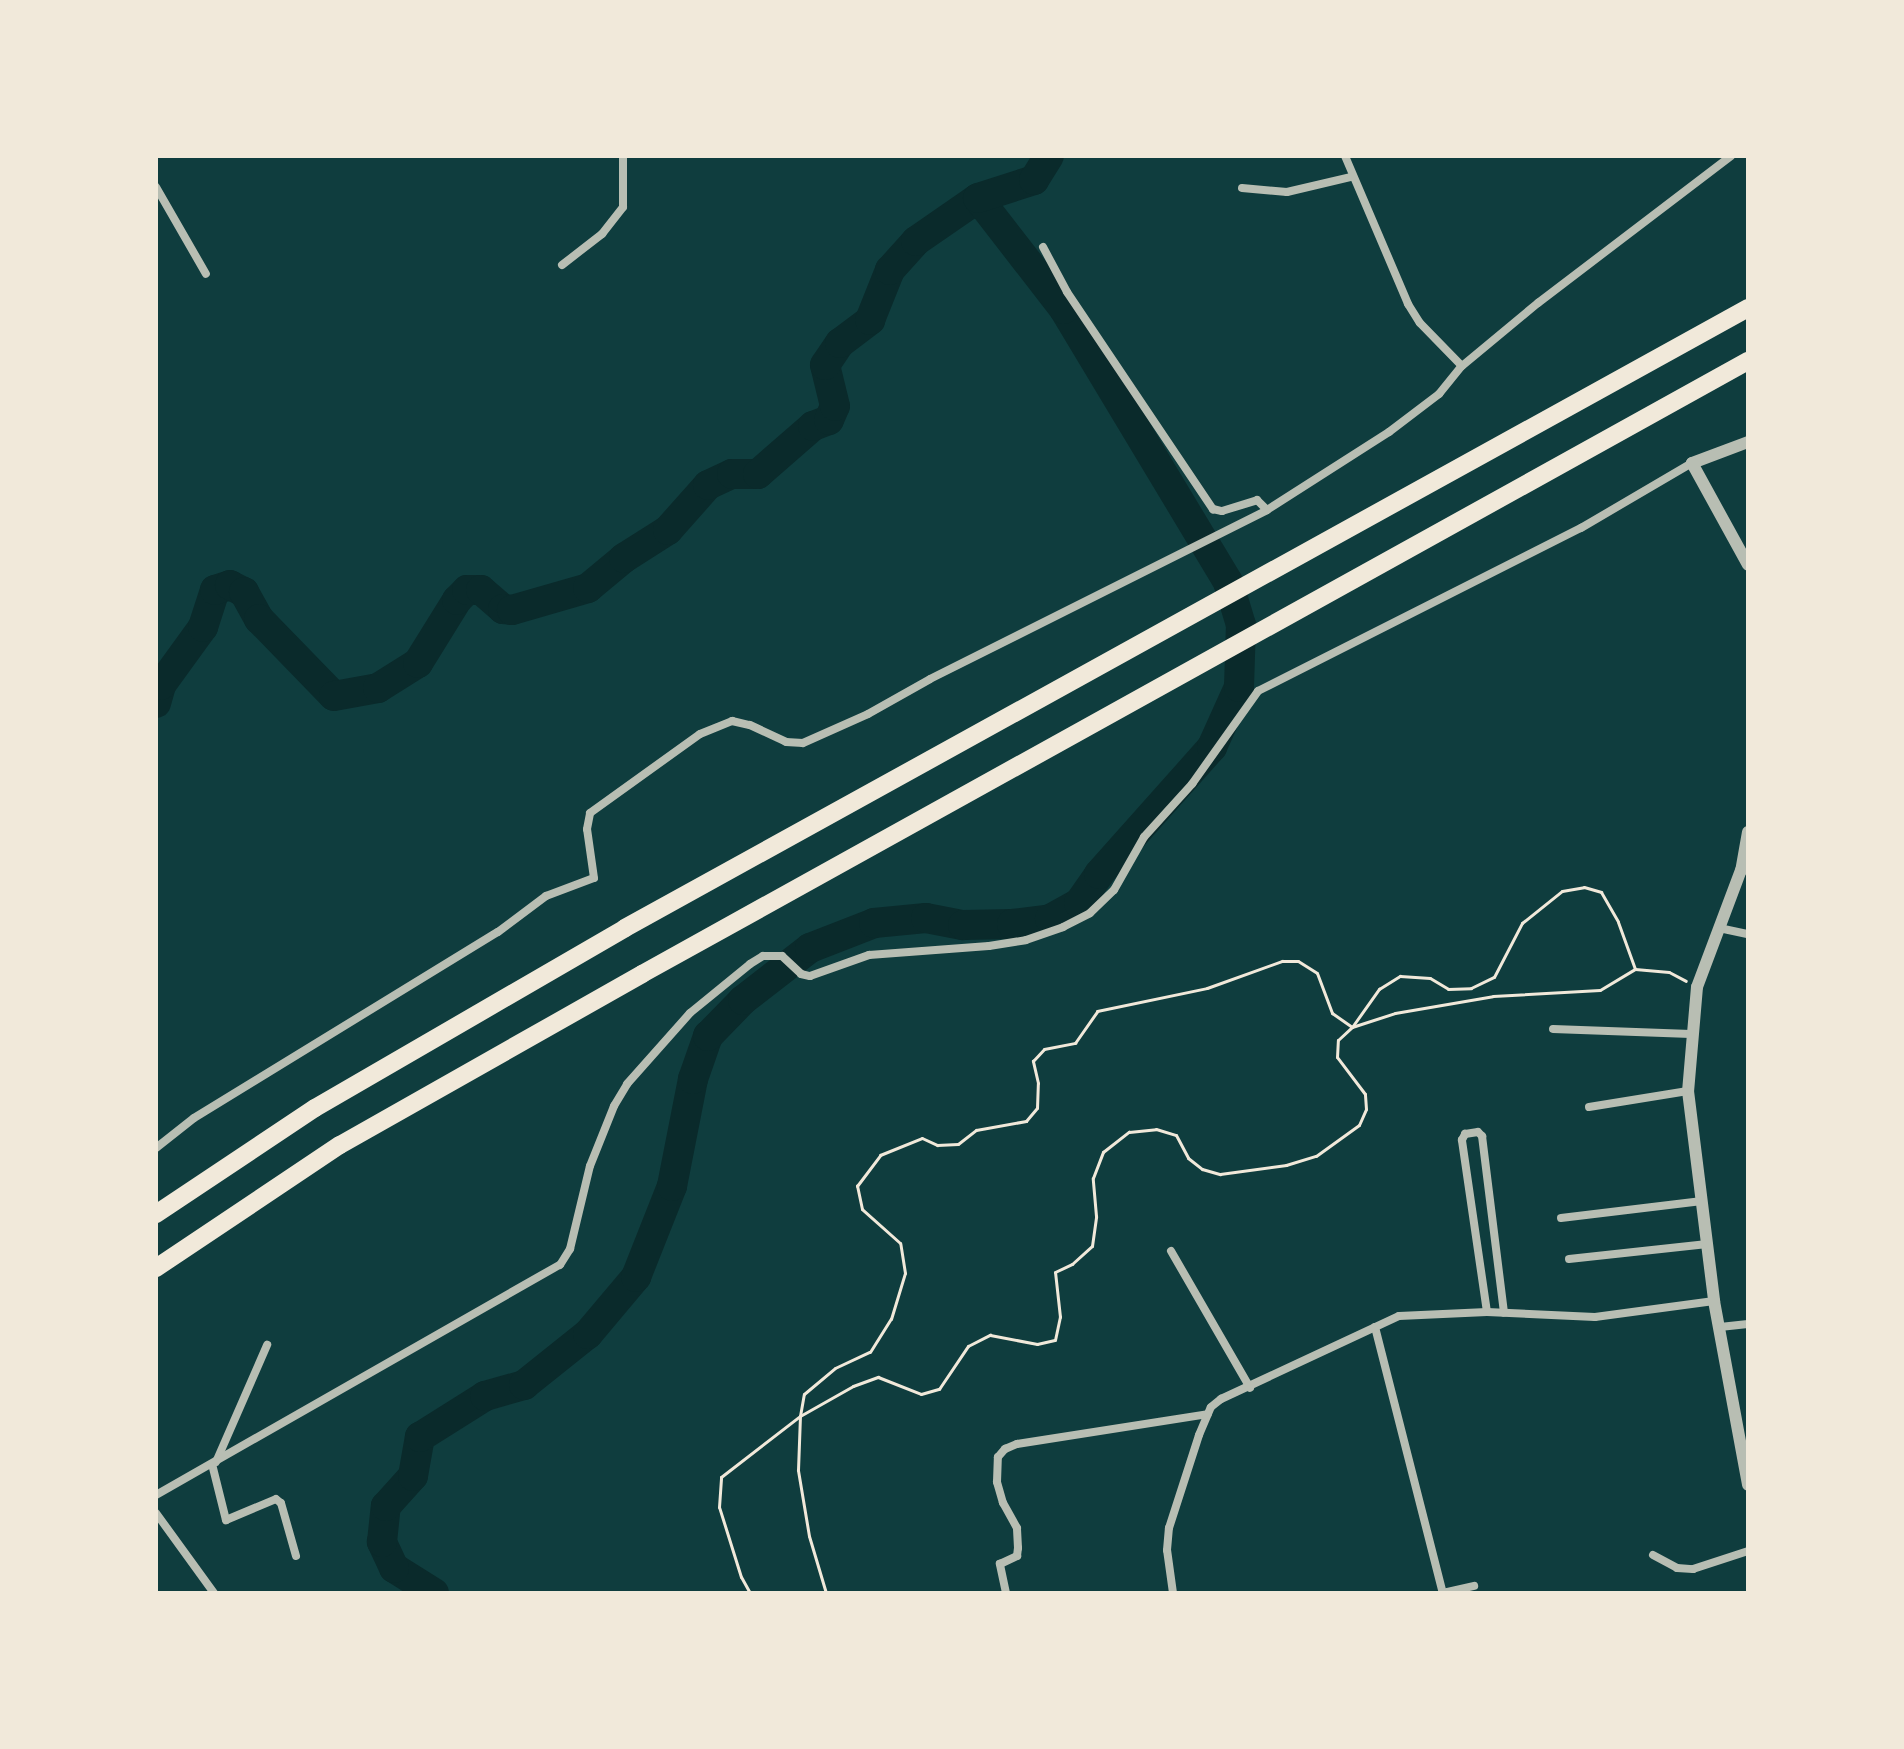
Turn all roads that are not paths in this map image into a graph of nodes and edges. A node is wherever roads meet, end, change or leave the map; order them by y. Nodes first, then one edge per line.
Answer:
1 (623, 156) edge
2 (1345, 156) edge
3 (1731, 156) edge
4 (1351, 177) junction
5 (156, 187) edge
6 (1242, 188) dead end
7 (1043, 247) dead end
8 (562, 265) dead end
9 (206, 274) dead end
10 (1748, 308) edge
11 (1748, 361) edge
12 (1462, 366) junction
13 (1748, 442) edge
14 (1692, 463) junction
15 (1267, 510) junction
16 (1748, 565) edge
17 (1748, 832) edge
18 (1719, 928) junction
19 (1748, 934) edge
20 (1553, 1029) dead end
21 (1691, 1034) junction
22 (1688, 1091) junction
23 (1589, 1107) dead end
24 (156, 1148) edge
25 (1702, 1201) junction
26 (156, 1214) edge
27 (1561, 1218) dead end
28 (1707, 1244) junction
29 (1171, 1251) dead end
30 (1569, 1259) dead end
31 (156, 1268) edge
32 (1714, 1301) junction
33 (1487, 1312) junction
34 (1504, 1313) junction
35 (1748, 1324) edge
36 (1375, 1327) junction
37 (1720, 1327) junction
38 (267, 1345) dead end
39 (1250, 1388) junction
40 (1208, 1414) junction
41 (214, 1464) junction
42 (1748, 1485) edge
43 (156, 1495) edge
44 (156, 1513) edge
45 (1748, 1551) edge
46 (1653, 1555) dead end
47 (296, 1556) dead end
48 (1474, 1586) dead end
49 (214, 1593) edge
50 (1006, 1593) edge
51 (1173, 1593) edge
52 (1443, 1593) edge

1 - 8 street
2 - 4 street
3 - 12 street
4 - 6 street
4 - 12 street
5 - 9 street
7 - 15 street
10 - 26 highway
11 - 31 highway
12 - 15 street
13 - 14 street
14 - 16 street
14 - 41 street
15 - 24 street
17 - 18 street
18 - 19 street
18 - 21 street
20 - 21 street
21 - 22 street
22 - 23 street
22 - 25 street
25 - 27 street
25 - 28 street
28 - 30 street
28 - 32 street
29 - 39 street
32 - 34 street
32 - 37 street
33 - 34 street
33 - 34 street
33 - 36 street
35 - 37 street
36 - 39 street
36 - 52 street
37 - 42 street
38 - 41 street
39 - 40 street
40 - 50 street
40 - 51 street
41 - 43 street
41 - 47 street
44 - 49 street
45 - 46 street
48 - 52 street

